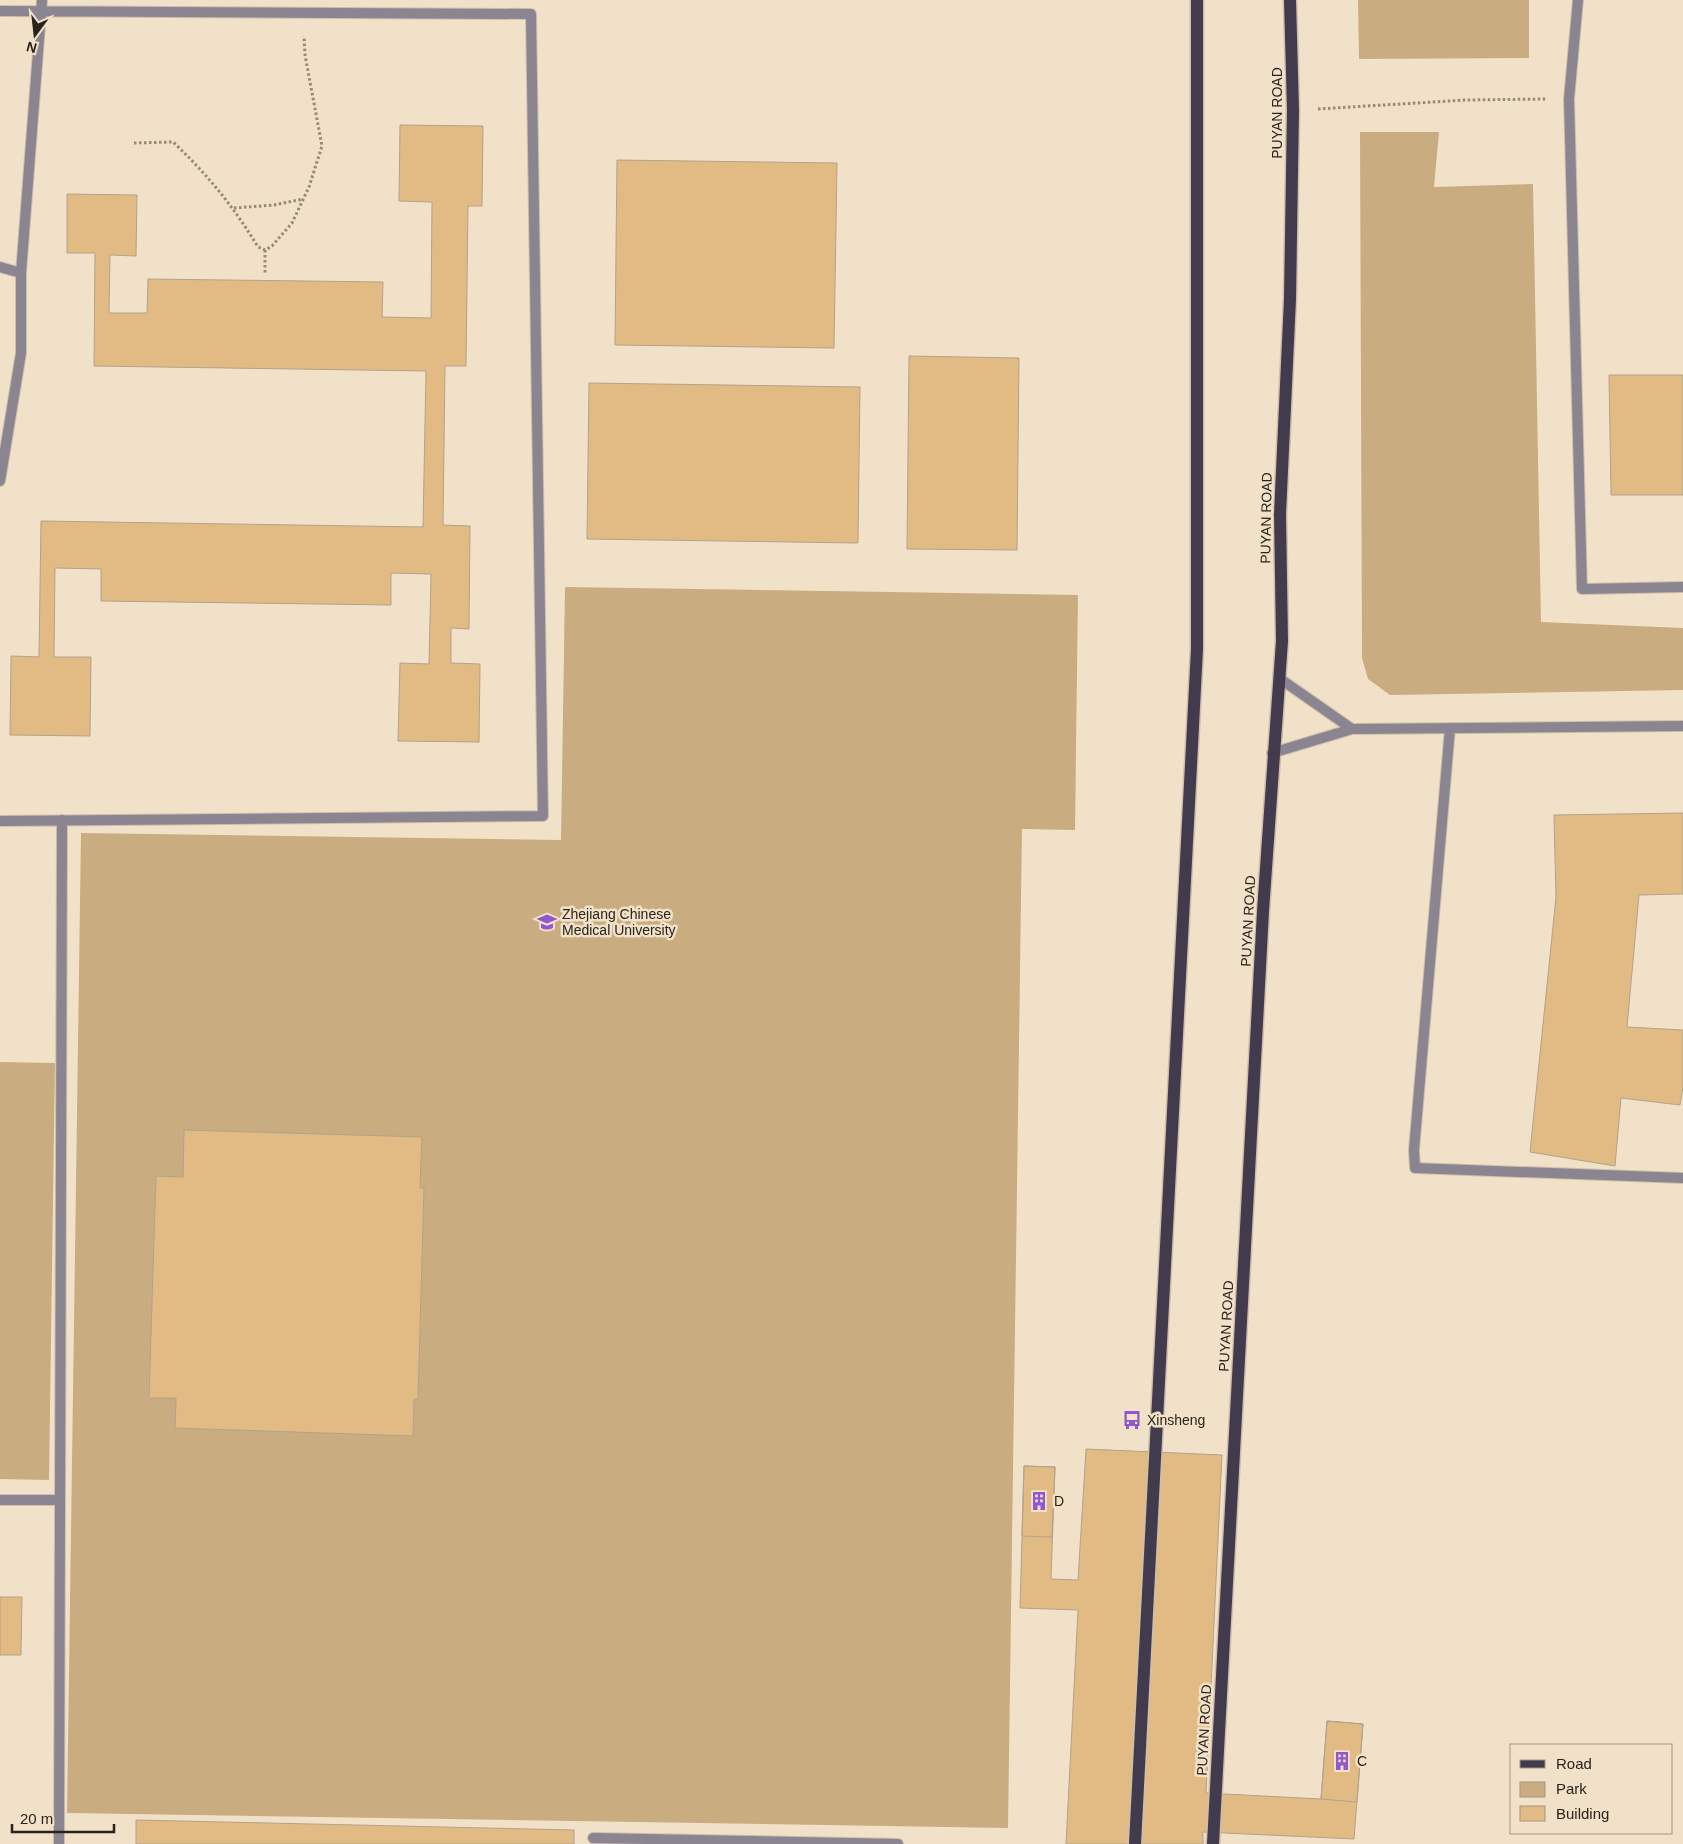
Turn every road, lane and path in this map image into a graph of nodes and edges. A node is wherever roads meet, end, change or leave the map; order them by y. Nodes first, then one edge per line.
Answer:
1 (42, 0) edge
2 (1197, 0) edge
3 (1290, 0) edge
4 (1578, 0) edge
5 (0, 11) edge
6 (42, 12) junction
7 (302, 13) junction
8 (1569, 99) junction
9 (1292, 110) junction
10 (134, 143) dead end
11 (303, 199) junction
12 (234, 208) junction
13 (265, 250) junction
14 (0, 267) edge
15 (21, 273) junction
16 (265, 275) dead end
17 (0, 481) edge
18 (1683, 587) edge
19 (1278, 678) junction
20 (1683, 726) edge
21 (1450, 728) junction
22 (1352, 730) junction
23 (1272, 753) junction
24 (62, 820) junction
25 (0, 821) edge
26 (1683, 1178) edge
27 (0, 1500) edge
28 (60, 1500) junction
29 (593, 1838) dead end
30 (59, 1844) edge
31 (898, 1844) edge
32 (1135, 1844) edge
33 (1213, 1844) edge

1 - 6 street
2 - 32 main road
3 - 9 main road, PUYAN ROAD
4 - 8 street
5 - 6 street
6 - 7 street
6 - 15 street
7 - 11 path
7 - 24 street
8 - 9 path
8 - 18 street
9 - 19 main road, PUYAN ROAD
10 - 12 path
11 - 12 path
11 - 13 path
12 - 13 path
13 - 16 path
14 - 15 street
15 - 17 street
19 - 22 street
19 - 23 main road, PUYAN ROAD
20 - 21 street
21 - 22 street
21 - 26 street
22 - 23 street
23 - 33 main road, PUYAN ROAD
24 - 25 street
24 - 28 street
27 - 28 street
28 - 30 street
29 - 31 street

